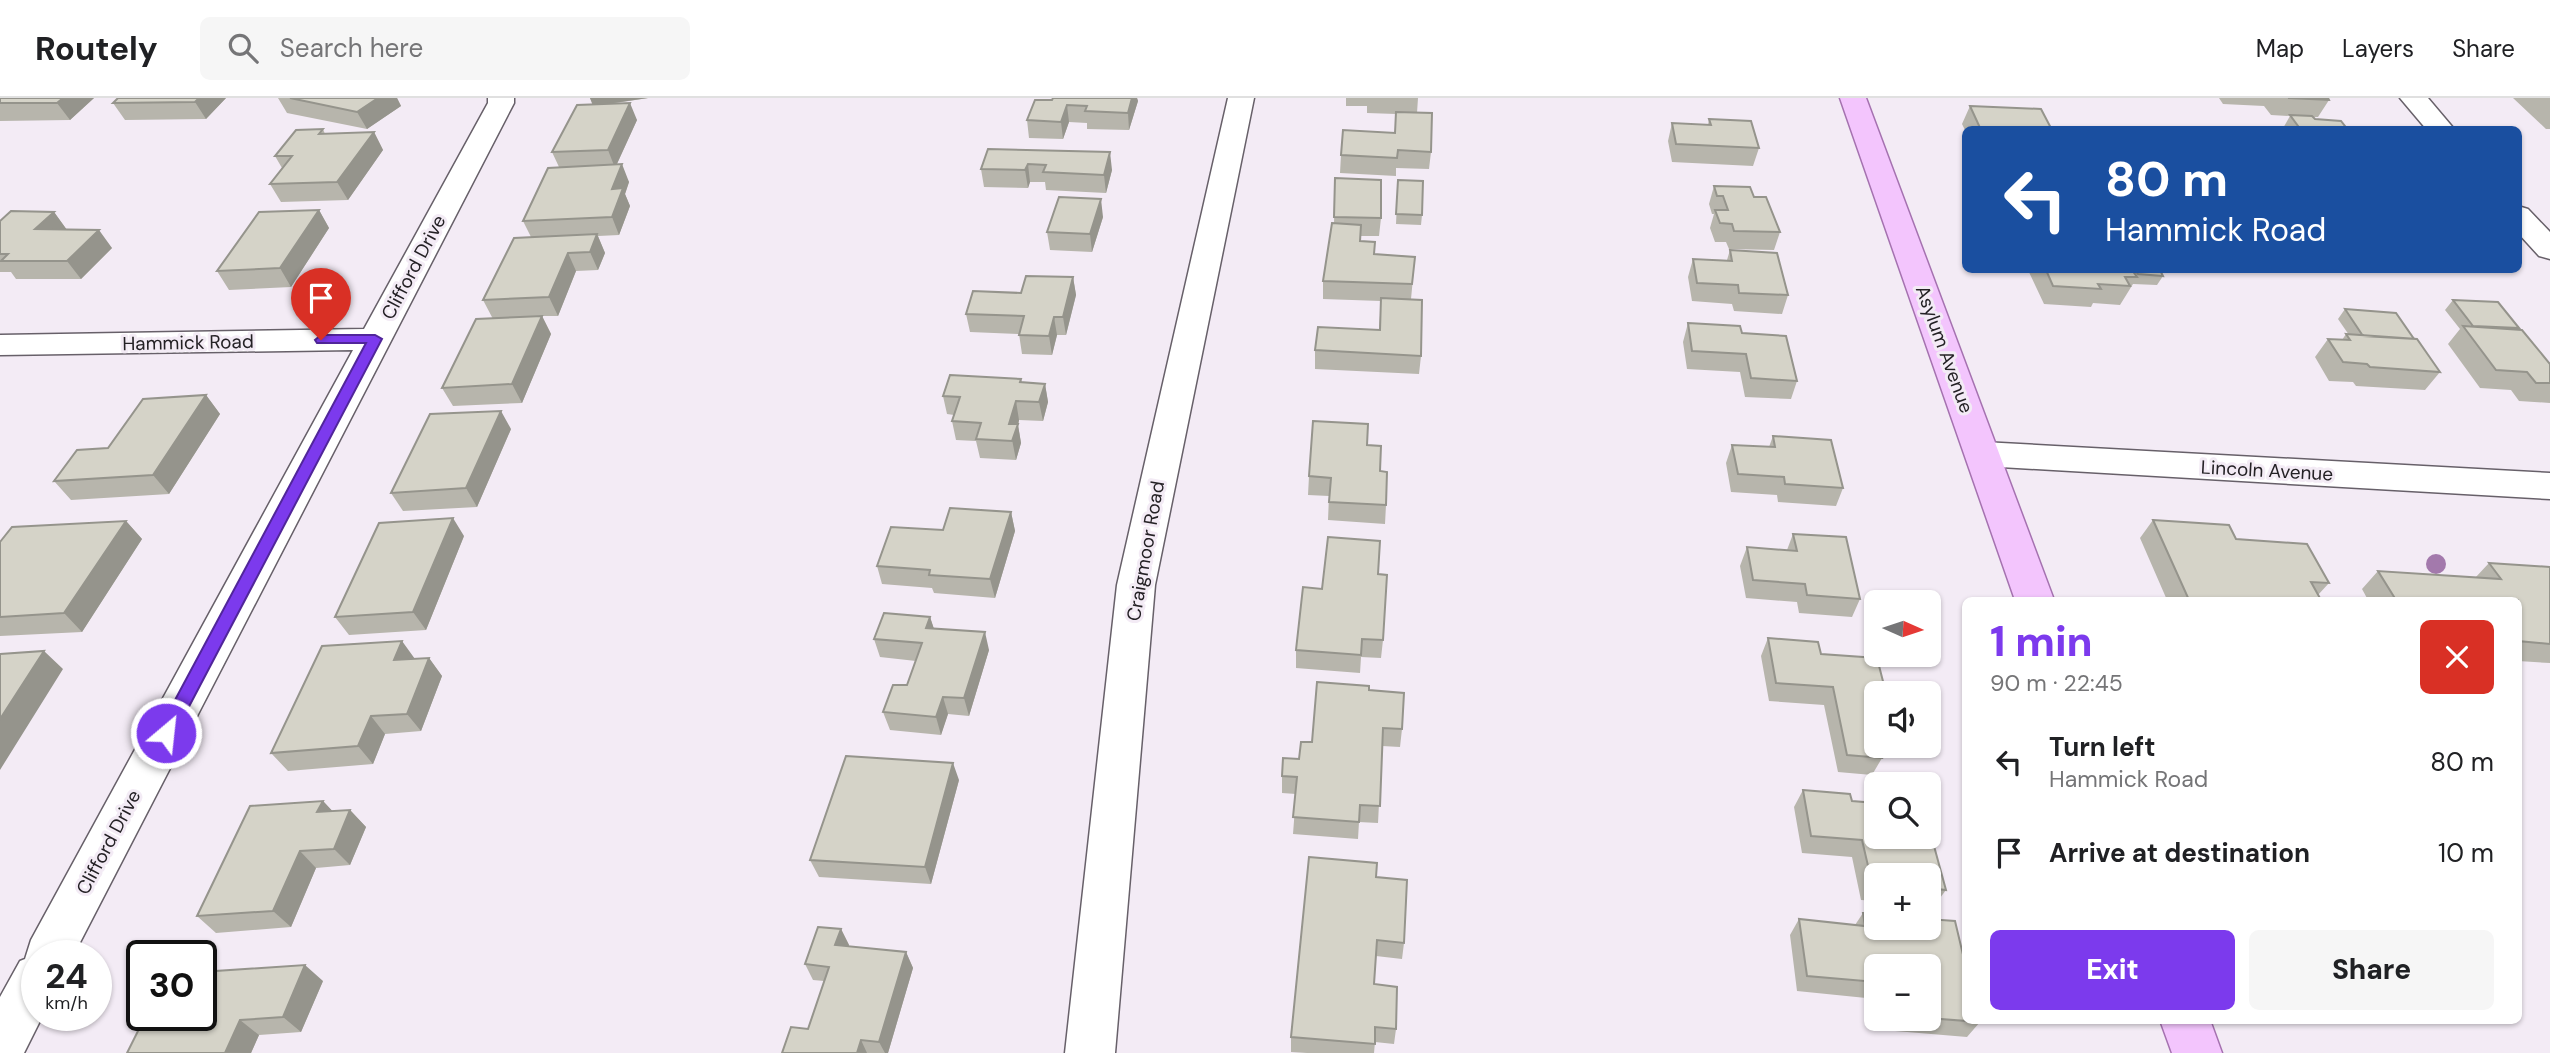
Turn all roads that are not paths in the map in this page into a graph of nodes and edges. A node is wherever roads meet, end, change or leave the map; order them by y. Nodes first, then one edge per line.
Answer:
1 (501, 98) edge
2 (1241, 98) edge
3 (1853, 98) edge
4 (2413, 98) edge
5 (2438, 126) edge
6 (2522, 219) edge
7 (2550, 250) edge
8 (375, 339) junction
9 (0, 345) edge
10 (1983, 454) junction
11 (2550, 486) edge
12 (2034, 597) edge
13 (56, 940) edge
14 (21, 1007) edge
15 (2186, 1024) edge
16 (0, 1047) edge
17 (1090, 1053) edge
18 (2197, 1053) edge

1 - 8 street, Clifford Drive
2 - 17 street, Craigmoor Road
3 - 10 main road, Asylum Avenue
4 - 5 street
6 - 7 street
8 - 9 street, Hammick Road
8 - 13 street, Clifford Drive
10 - 11 street, Lincoln Avenue
10 - 12 main road, Asylum Avenue
14 - 16 street
15 - 18 main road

